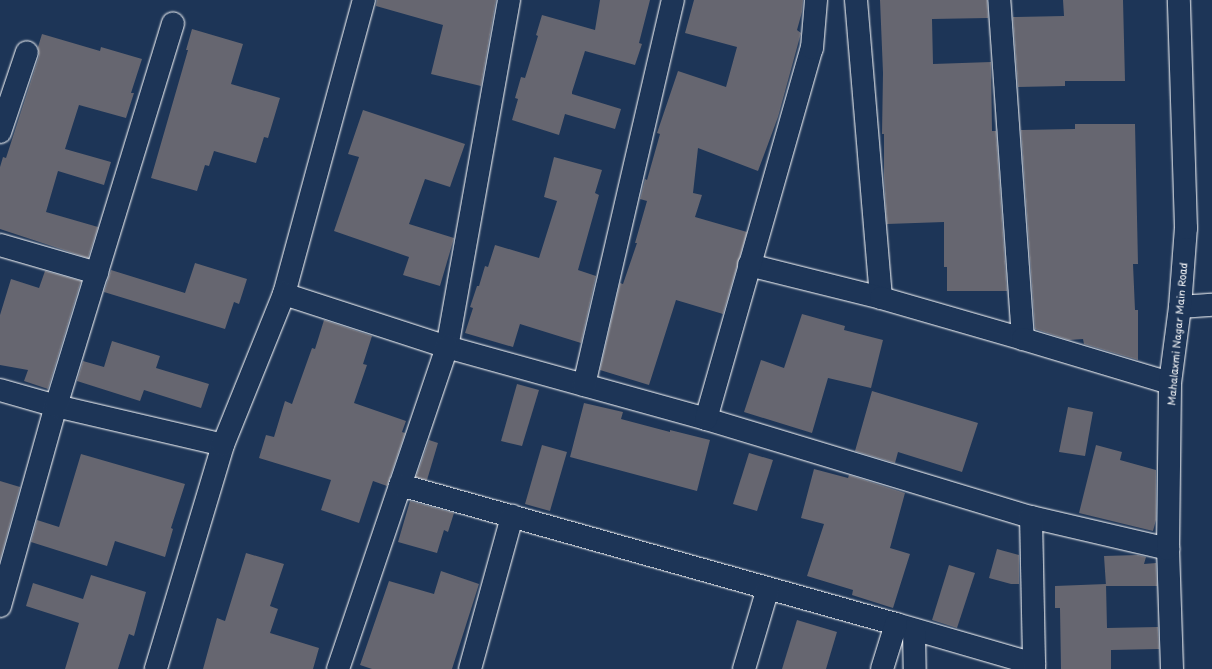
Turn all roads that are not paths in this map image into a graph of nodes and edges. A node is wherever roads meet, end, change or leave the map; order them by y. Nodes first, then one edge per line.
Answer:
1 (364, 0) edge
2 (509, 0) edge
3 (673, 0) edge
4 (816, 0) edge
5 (856, 0) edge
6 (999, 0) edge
7 (1179, 0) edge
8 (173, 24) dead end
9 (27, 52) dead end
10 (0, 132) edge
11 (0, 245) edge
12 (749, 265) junction
13 (97, 273) junction
14 (284, 294) junction
15 (881, 298) junction
16 (1212, 305) edge
17 (1180, 307) junction
18 (1023, 339) junction
19 (447, 347) junction
20 (1170, 383) junction
21 (584, 385) junction
22 (0, 390) edge
23 (56, 406) junction
24 (706, 419) junction
25 (223, 445) junction
26 (400, 485) junction
27 (512, 516) junction
28 (1031, 517) junction
29 (1168, 549) junction
30 (768, 588) junction
31 (0, 606) edge
32 (905, 627) junction
33 (1034, 667) edge
34 (156, 669) edge
35 (338, 669) edge
36 (470, 669) edge
37 (744, 669) edge
38 (882, 669) edge
39 (915, 669) edge
40 (1172, 669) edge

1 - 14 street
2 - 19 street
3 - 21 street
4 - 12 street
5 - 15 street
6 - 18 street
7 - 17 street, Mahalaxmi Nagar Main Road
8 - 13 street
9 - 10 street
11 - 13 street
12 - 15 street
12 - 24 street
13 - 23 street
14 - 19 street
14 - 25 street
15 - 18 street
16 - 17 street
17 - 20 street, Mahalaxmi Nagar Main Road
18 - 20 street
19 - 21 street
19 - 26 street
20 - 29 street, Mahalaxmi Nagar Main Road
21 - 24 street
22 - 23 street
23 - 25 street
23 - 31 street
24 - 28 street
25 - 34 street
26 - 27 street
26 - 35 street
27 - 30 street
27 - 36 street
28 - 29 street
28 - 33 street
29 - 40 street, Mahalaxmi Nagar Main Road
30 - 32 street
30 - 37 street
32 - 33 street
32 - 38 street
32 - 39 street

